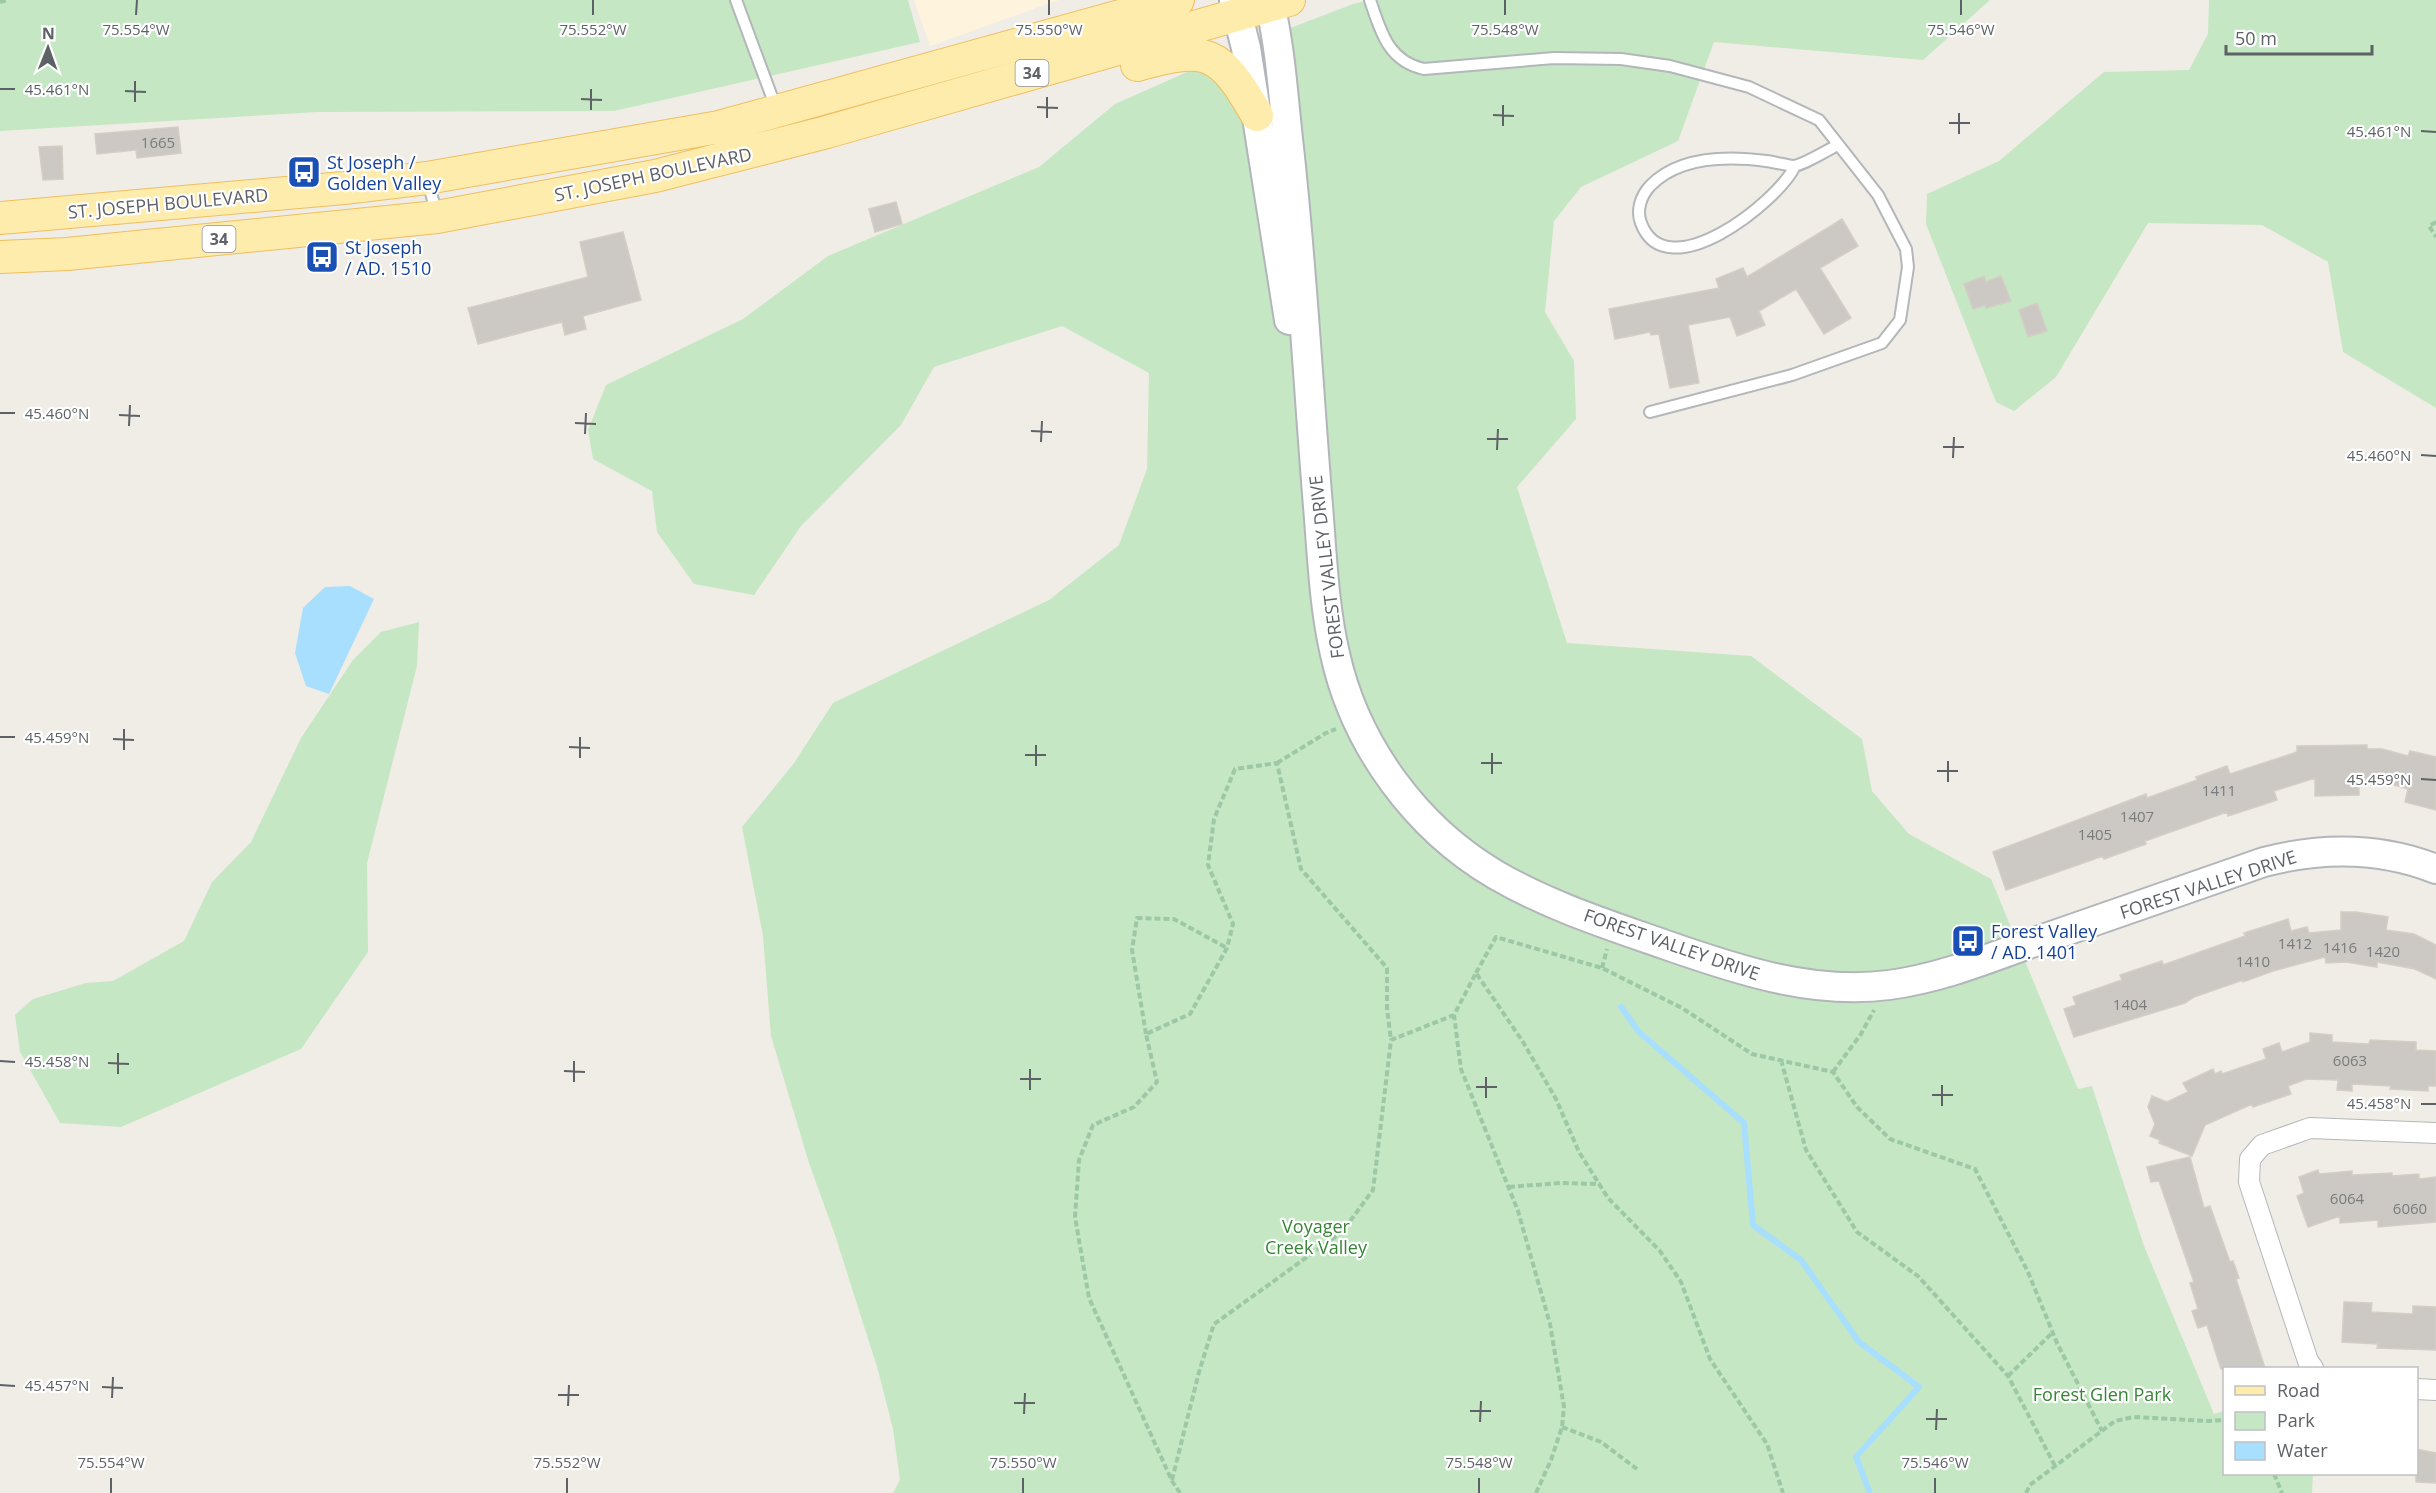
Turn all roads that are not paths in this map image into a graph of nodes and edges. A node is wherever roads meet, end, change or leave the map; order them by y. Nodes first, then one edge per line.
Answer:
1 (736, 0) edge
2 (1136, 0) edge
3 (1178, 0) edge
4 (1370, 0) edge
5 (1276, 1) edge
6 (1236, 7) edge
7 (1101, 22) junction
8 (777, 111) junction
9 (1257, 115) junction
10 (1838, 144) junction
11 (1795, 166) junction
12 (683, 171) junction
13 (427, 178) junction
14 (437, 217) junction
15 (0, 218) edge
16 (0, 257) edge
17 (1650, 412) dead end
18 (1312, 440) junction
19 (2436, 870) edge
20 (2436, 1133) edge
21 (2312, 1367) edge
22 (2418, 1389) edge
23 (2436, 1390) edge

1 - 8 lane
2 - 7 main road
3 - 7 main road, ST. JOSEPH BOULEVARD / 34
4 - 10 lane
5 - 6 main road, ST. JOSEPH BOULEVARD / 34
5 - 18 street, FOREST VALLEY DRIVE
6 - 9 street, FOREST VALLEY DRIVE
6 - 12 main road, ST. JOSEPH BOULEVARD / 34
7 - 8 main road, ST. JOSEPH BOULEVARD / 34
8 - 13 main road, ST. JOSEPH BOULEVARD / 34
9 - 12 main road
9 - 18 street, FOREST VALLEY DRIVE
10 - 11 lane
10 - 17 lane
11 - 11 lane
12 - 14 main road, ST. JOSEPH BOULEVARD / 34
13 - 14 lane
13 - 15 main road, ST. JOSEPH BOULEVARD / 34
14 - 16 main road, ST. JOSEPH BOULEVARD / 34
18 - 19 street, FOREST VALLEY DRIVE
20 - 21 street
22 - 23 street

